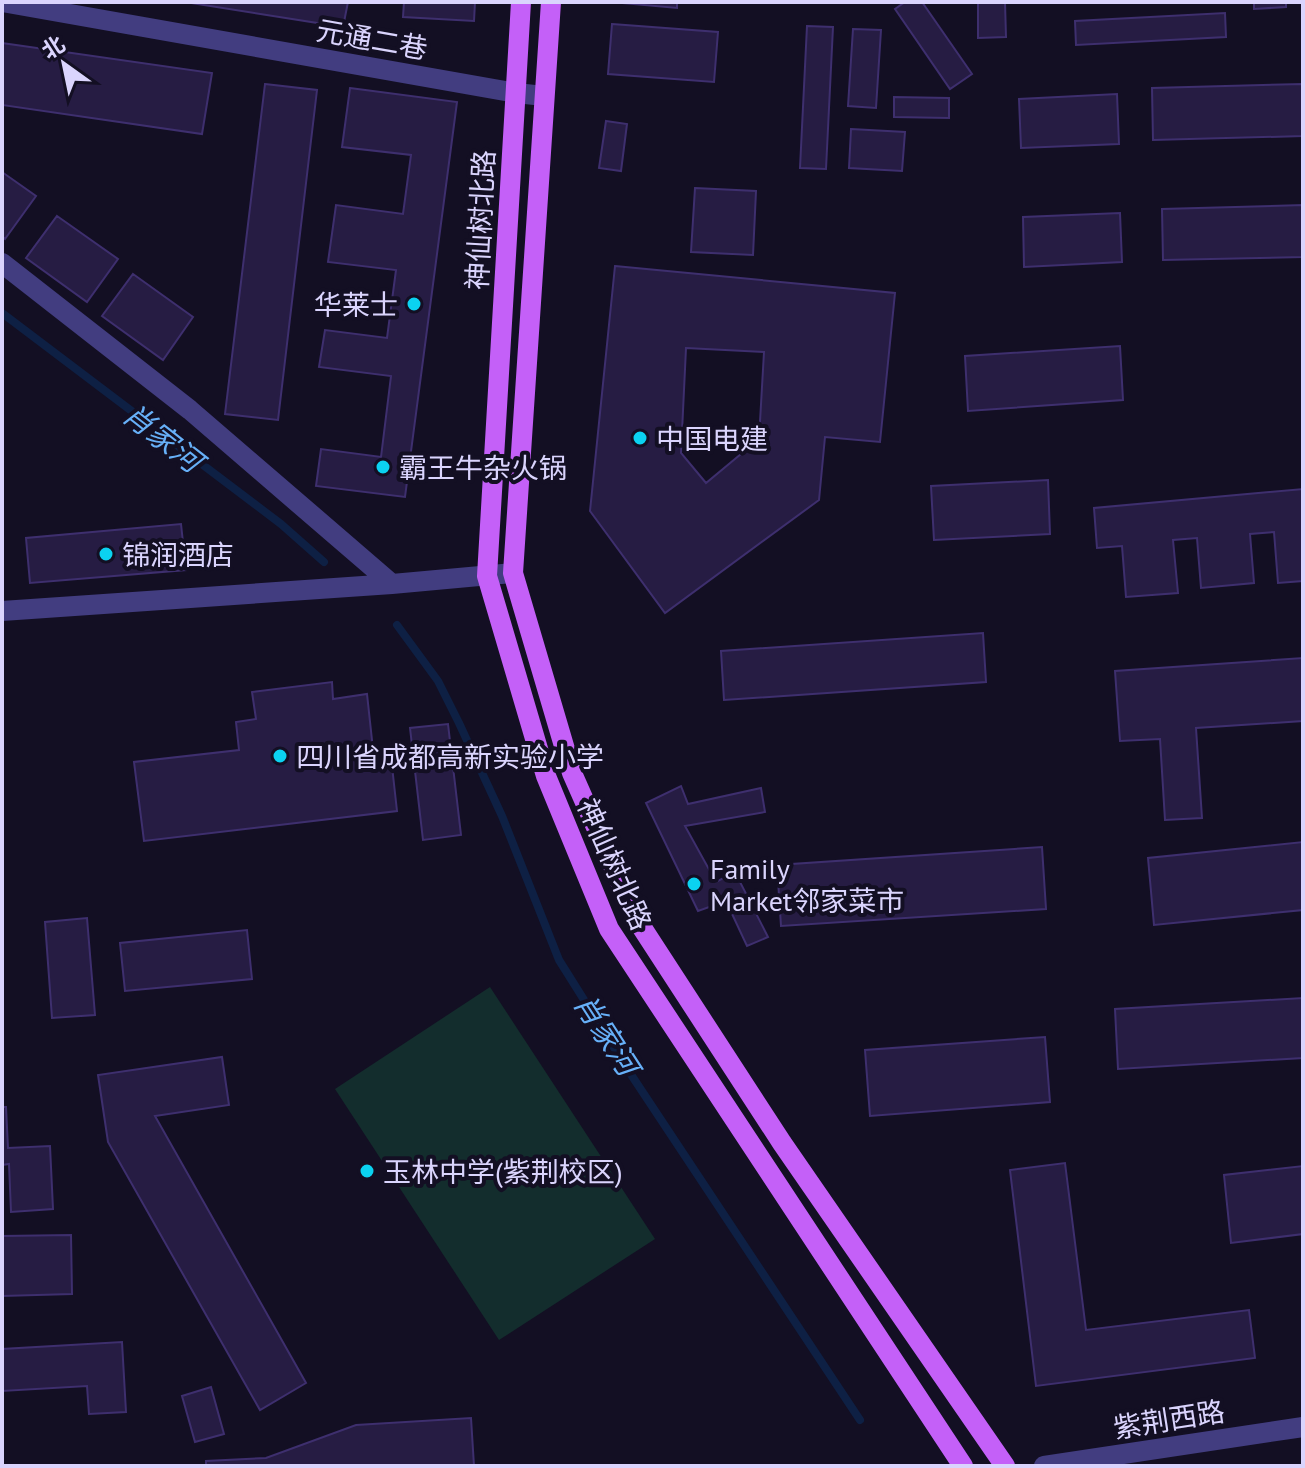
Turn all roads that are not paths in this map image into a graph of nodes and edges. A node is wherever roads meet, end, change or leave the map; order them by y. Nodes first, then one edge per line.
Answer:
1 (2, 2) edge
2 (521, 2) edge
3 (551, 2) edge
4 (516, 93) junction
5 (544, 96) junction
6 (2, 263) edge
7 (513, 573) junction
8 (487, 576) junction
9 (392, 584) junction
10 (2, 611) edge
11 (1303, 1427) edge
12 (963, 1466) edge
13 (1005, 1466) edge
14 (1044, 1466) edge

1 - 4 street, 元通二巷
2 - 4 main road, 神仙树北路
3 - 5 main road
4 - 5 street, 元通二巷
4 - 8 main road, 神仙树北路
5 - 7 main road
6 - 9 street
7 - 8 street
7 - 13 main road
8 - 9 street
8 - 12 main road, 神仙树北路
9 - 10 street
11 - 14 street, 紫荆西路

